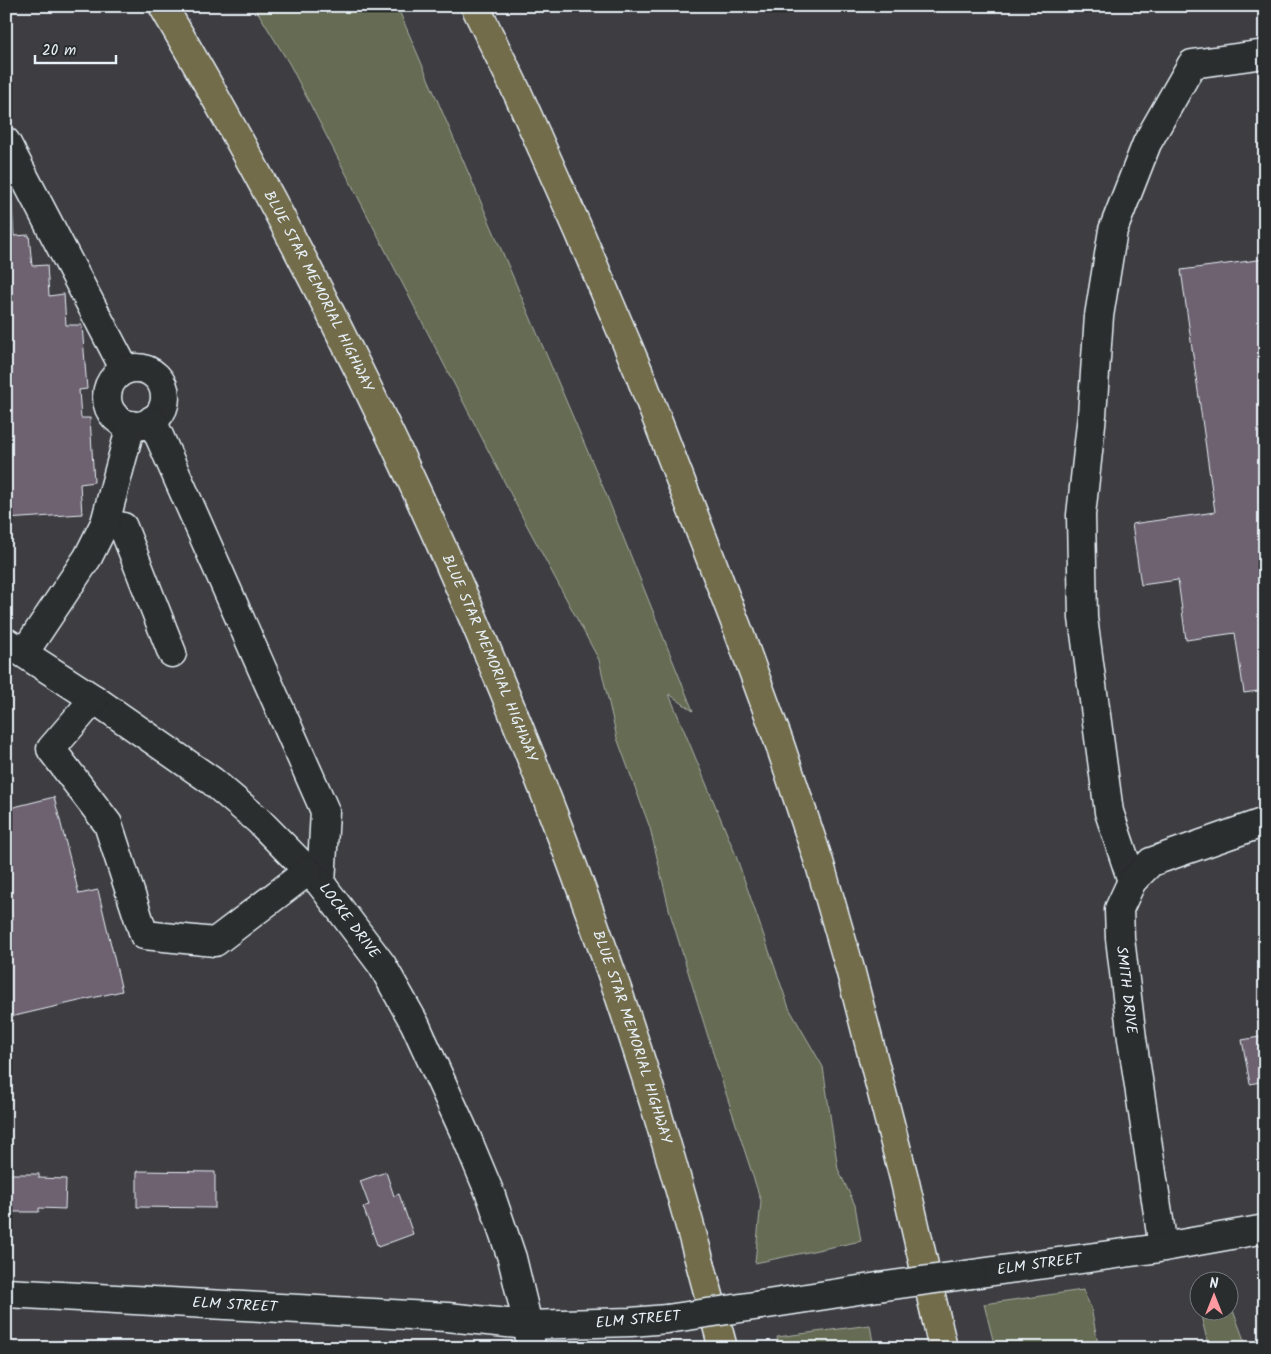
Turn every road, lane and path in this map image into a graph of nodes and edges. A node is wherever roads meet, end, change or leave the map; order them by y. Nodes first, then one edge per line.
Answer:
1 (163, 6) edge
2 (475, 6) edge
3 (1265, 54) edge
4 (6, 142) edge
5 (125, 370) junction
6 (142, 423) junction
7 (105, 522) junction
8 (15, 648) edge
9 (172, 653) dead end
10 (94, 699) junction
11 (1265, 822) edge
12 (315, 877) junction
13 (1132, 881) junction
14 (1265, 1229) edge
15 (1163, 1247) junction
16 (6, 1293) edge
17 (529, 1336) edge
18 (724, 1348) edge
19 (943, 1348) edge

1 - 18 highway, BLUE STAR MEMORIAL HIGHWAY
2 - 19 highway
3 - 13 street
4 - 5 street
5 - 6 street
5 - 6 street
6 - 7 street
6 - 12 street
7 - 8 street
7 - 9 street
8 - 10 street, LOCKE DRIVE
10 - 12 street, LOCKE DRIVE
10 - 12 street
11 - 13 street, SMITH DRIVE
12 - 17 street, LOCKE DRIVE
13 - 15 street, SMITH DRIVE
14 - 15 street, ELM STREET
15 - 17 street, ELM STREET, bridge
16 - 17 street, ELM STREET

